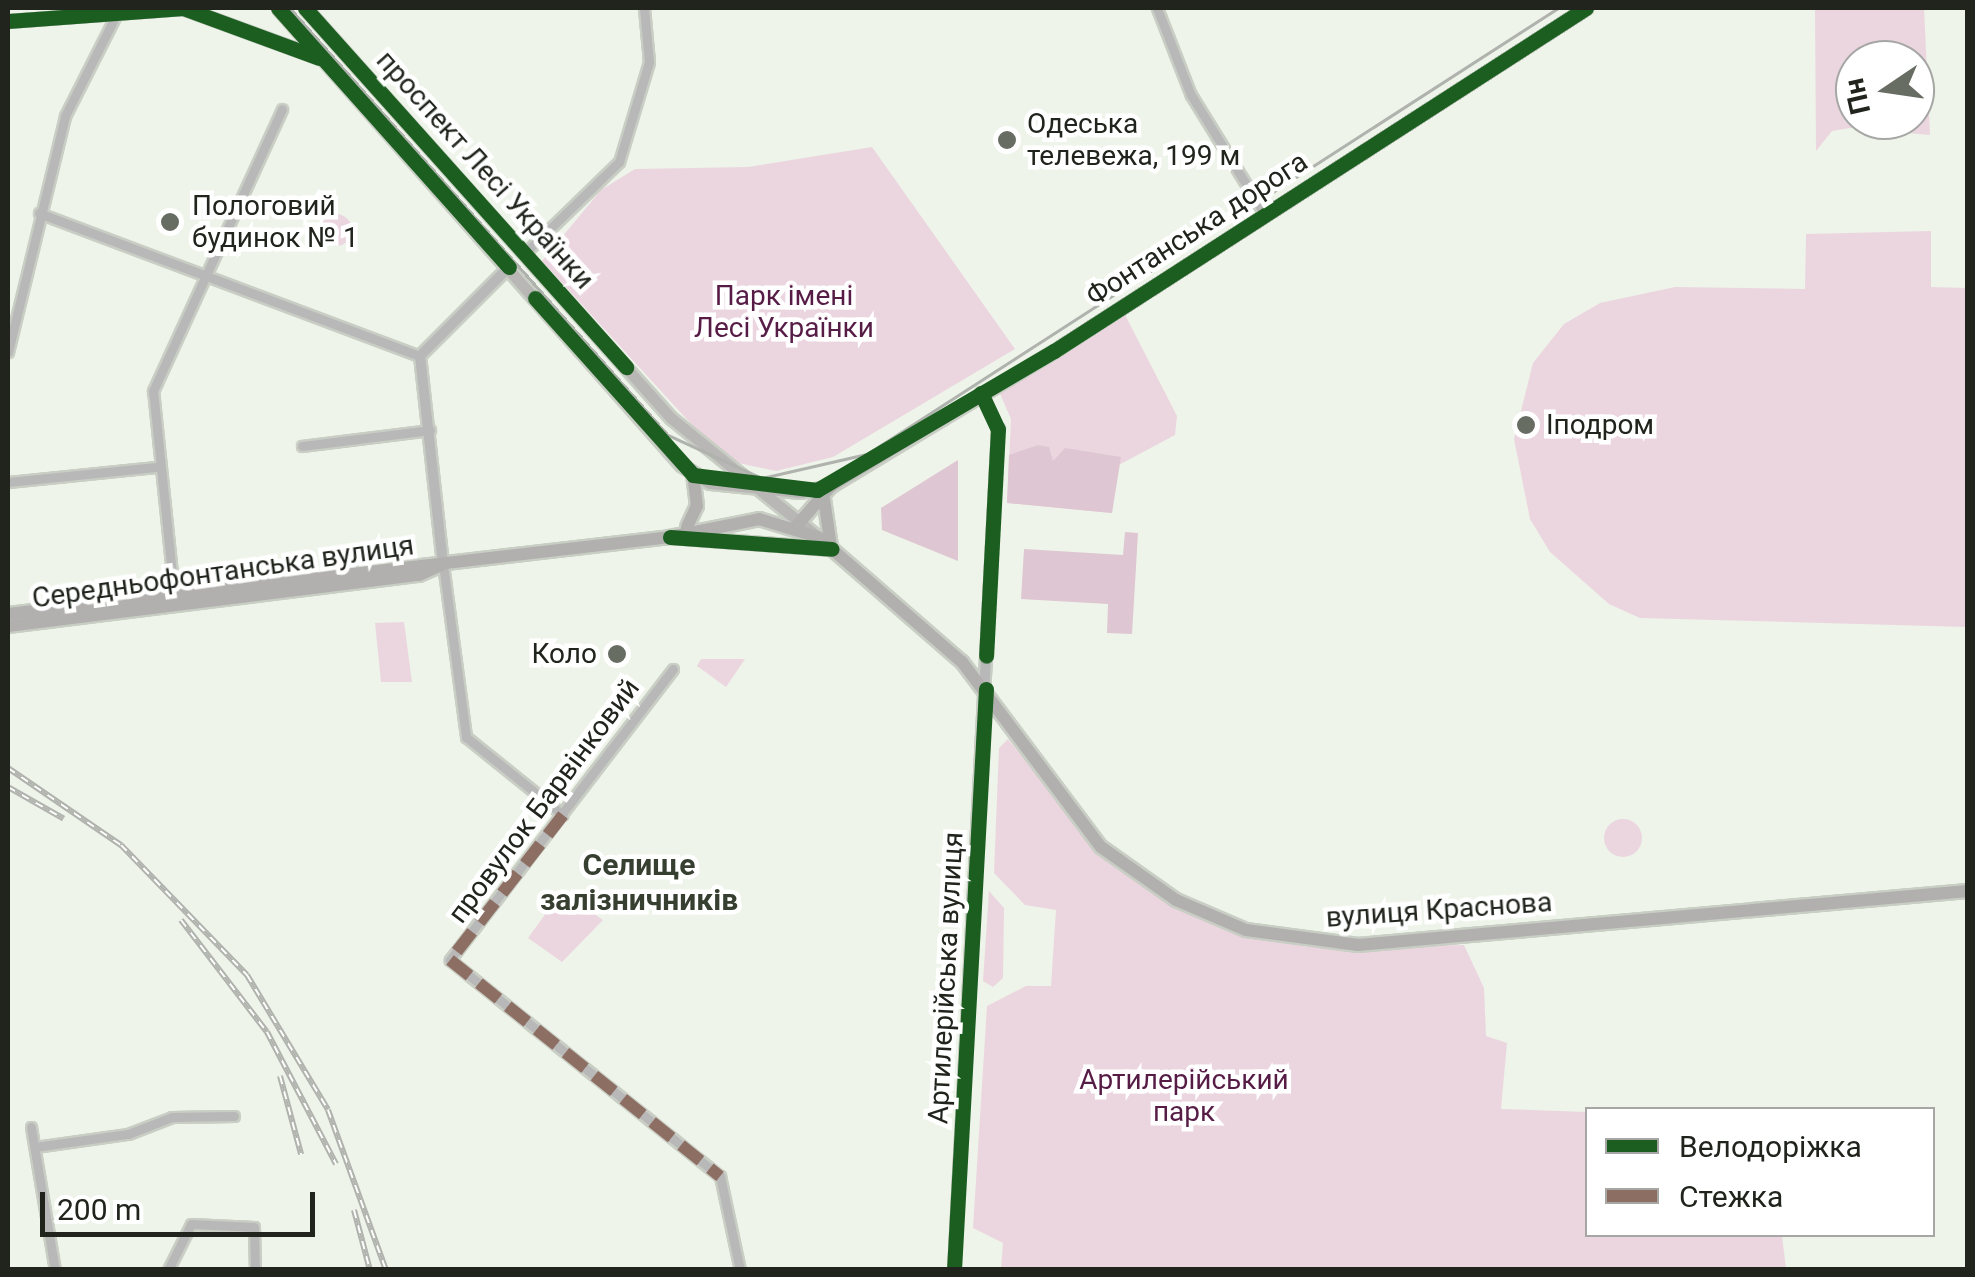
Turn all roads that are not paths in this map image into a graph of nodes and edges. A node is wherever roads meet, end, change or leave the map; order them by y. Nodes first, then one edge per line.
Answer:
1 (120, 8) edge
2 (183, 8) edge
3 (278, 8) edge
4 (305, 8) edge
5 (644, 8) edge
6 (1157, 8) edge
7 (1586, 8) edge
8 (8, 21) edge
9 (323, 60) junction
10 (282, 109) dead end
11 (38, 213) junction
12 (1264, 215) junction
13 (527, 251) junction
14 (509, 267) junction
15 (206, 279) junction
16 (8, 352) edge
17 (420, 356) junction
18 (981, 393) junction
19 (430, 430) junction
20 (302, 446) dead end
21 (705, 453) junction
22 (156, 467) junction
23 (694, 475) junction
24 (8, 483) edge
25 (756, 489) junction
26 (828, 489) junction
27 (800, 524) junction
28 (687, 528) junction
29 (670, 536) junction
30 (769, 541) junction
31 (832, 550) junction
32 (443, 564) junction
33 (174, 593) junction
34 (8, 614) edge
35 (8, 626) edge
36 (673, 669) dead end
37 (986, 689) junction
38 (564, 815) junction
39 (1968, 891) edge
40 (234, 1116) dead end
41 (31, 1127) dead end
42 (34, 1148) junction
43 (55, 1270) edge
44 (168, 1270) edge
45 (256, 1270) edge
46 (740, 1270) edge
47 (954, 1270) edge

1 - 2 main road
1 - 8 main road
1 - 11 street
2 - 9 main road
3 - 9 main road, проспект Лесі Українки
4 - 13 main road, проспект Лесі Українки
5 - 13 street
6 - 12 street
7 - 12 main road, Фонтанська дорога
9 - 14 main road, проспект Лесі Українки
10 - 15 street
11 - 15 street
11 - 16 street
12 - 18 main road, Фонтанська дорога
13 - 21 main road, проспект Лесі Українки
14 - 17 street
14 - 23 main road, проспект Лесі Українки
15 - 17 street
15 - 22 street
17 - 19 street
18 - 26 main road, Фонтанська дорога
18 - 37 street, Артилерійська вулиця
19 - 20 street
19 - 32 street
21 - 23 main road
21 - 25 main road, проспект Лесі Українки
22 - 24 street
22 - 33 street
23 - 25 main road, проспект Лесі Українки
23 - 28 main road
25 - 26 main road, проспект Лесі Українки
25 - 27 main road, проспект Лесі Українки
26 - 27 main road
26 - 31 main road
27 - 28 main road, Середньофонтанська вулиця
27 - 30 main road
27 - 31 main road, Середньофонтанська вулиця
28 - 29 main road, Середньофонтанська вулиця
29 - 30 main road, Середньофонтанська вулиця
29 - 32 main road, Середньофонтанська вулиця
30 - 31 main road, Середньофонтанська вулиця
31 - 37 main road, вулиця Краснова
32 - 33 main road, Середньофонтанська вулиця
32 - 35 main road, Середньофонтанська вулиця
32 - 38 street
33 - 34 main road, Середньофонтанська вулиця
36 - 38 street, провулок Барвінковий
37 - 39 main road, вулиця Краснова
37 - 47 street, Артилерійська вулиця
38 - 46 street, провулок Барвінковий
40 - 42 street
41 - 42 street
42 - 43 street
44 - 45 street

